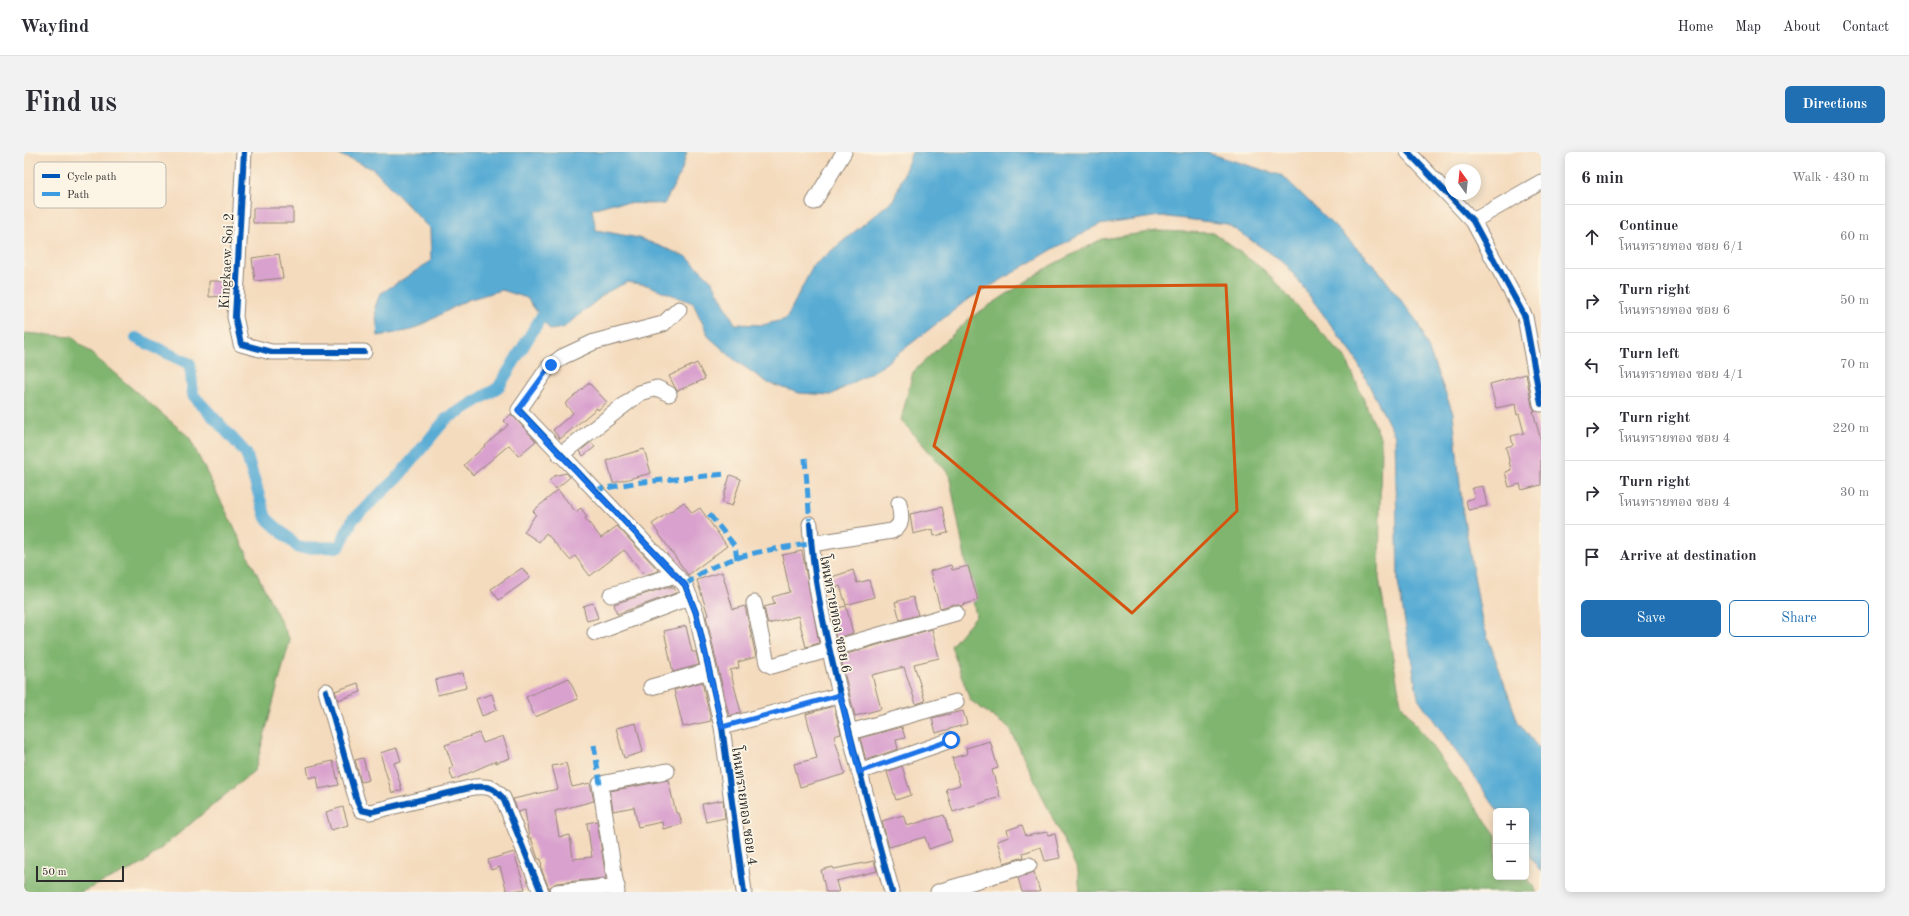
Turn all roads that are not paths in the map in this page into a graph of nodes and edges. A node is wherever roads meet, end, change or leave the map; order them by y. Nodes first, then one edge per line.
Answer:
1 (244, 152) edge
2 (844, 152) edge
3 (1408, 152) edge
4 (1541, 182) edge
5 (814, 202) dead end
6 (1473, 221) junction
7 (680, 309) dead end
8 (364, 352) dead end
9 (669, 394) dead end
10 (1541, 404) edge
11 (560, 455) junction
12 (899, 503) dead end
13 (810, 524) dead end
14 (811, 544) junction
15 (675, 575) junction
16 (610, 595) dead end
17 (690, 597) junction
18 (754, 603) dead end
19 (956, 613) dead end
20 (595, 633) dead end
21 (829, 650) junction
22 (709, 671) junction
23 (651, 687) dead end
24 (326, 691) dead end
25 (840, 695) junction
26 (956, 702) dead end
27 (722, 727) junction
28 (850, 732) junction
29 (951, 740) dead end
30 (667, 771) dead end
31 (859, 772) junction
32 (1029, 865) dead end
33 (978, 886) edge
34 (617, 889) edge
35 (541, 892) edge
36 (557, 892) edge
37 (744, 892) edge
38 (892, 892) edge
39 (938, 892) edge

1 - 8 street, Kingkaew Soi 2
2 - 5 street
3 - 6 street
4 - 6 street
6 - 10 street
7 - 11 street, โหนทรายทอง ซอย 4
9 - 11 street
11 - 15 street, โหนทรายทอง ซอย 4
12 - 14 street
13 - 14 street, โหนทรายทอง ซอย 6
14 - 21 street, โหนทรายทอง ซอย 6
15 - 16 street
15 - 17 street, โหนทรายทอง ซอย 4
17 - 20 street
17 - 22 street, โหนทรายทอง ซอย 4
18 - 21 street
19 - 21 street
21 - 25 street, โหนทรายทอง ซอย 6
22 - 23 street
22 - 27 street, โหนทรายทอง ซอย 4
24 - 35 street
25 - 27 street
25 - 28 street, โหนทรายทอง ซอย 6
26 - 28 street
27 - 37 street, โหนทรายทอง ซอย 4
28 - 31 street, โหนทรายทอง ซอย 6
29 - 31 street
30 - 34 street
31 - 38 street, โหนทรายทอง ซอย 6
32 - 33 street
33 - 39 street
34 - 36 street

